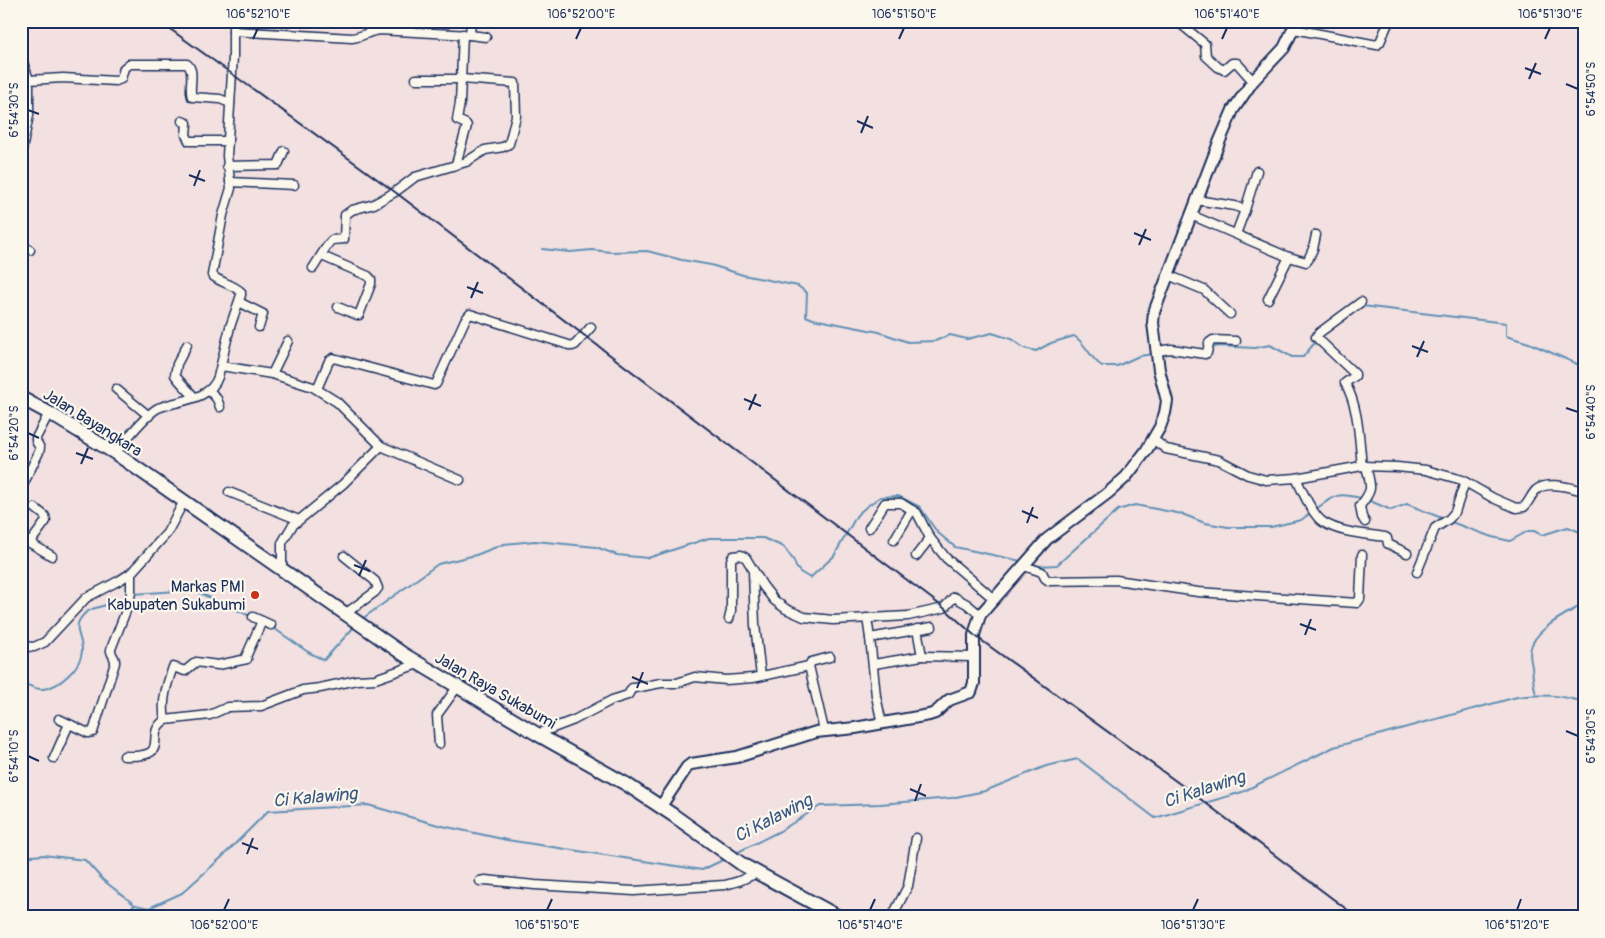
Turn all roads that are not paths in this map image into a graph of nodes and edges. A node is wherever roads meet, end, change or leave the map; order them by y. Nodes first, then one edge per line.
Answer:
1 (232, 21) edge
2 (471, 21) edge
3 (1177, 21) edge
4 (1389, 21) edge
5 (1295, 25) edge
6 (233, 31) junction
7 (467, 34) junction
8 (486, 37) dead end
9 (21, 56) edge
10 (416, 79) dead end
11 (462, 79) junction
12 (29, 80) junction
13 (1253, 81) junction
14 (230, 103) junction
15 (182, 122) dead end
16 (228, 141) junction
17 (284, 151) dead end
18 (21, 155) edge
19 (456, 164) junction
20 (227, 166) junction
21 (1256, 171) dead end
22 (230, 182) junction
23 (294, 185) dead end
24 (1196, 200) junction
25 (1244, 210) junction
26 (1191, 215) junction
27 (1236, 234) junction
28 (1316, 235) dead end
29 (21, 245) edge
30 (30, 250) dead end
31 (322, 256) junction
32 (1289, 257) junction
33 (313, 268) dead end
34 (1168, 275) junction
35 (1268, 299) dead end
36 (239, 302) junction
37 (1361, 302) dead end
38 (338, 307) dead end
39 (1230, 314) dead end
40 (259, 327) dead end
41 (591, 327) dead end
42 (288, 341) dead end
43 (1236, 341) dead end
44 (188, 345) dead end
45 (1158, 353) junction
46 (221, 366) junction
47 (272, 374) junction
48 (116, 389) dead end
49 (317, 389) junction
50 (209, 390) junction
51 (194, 397) junction
52 (22, 401) edge
53 (220, 407) dead end
54 (49, 413) junction
55 (149, 416) junction
56 (1154, 440) junction
57 (381, 446) junction
58 (115, 453) junction
59 (1364, 466) junction
60 (147, 475) joint
61 (1296, 478) junction
62 (460, 480) dead end
63 (1466, 482) junction
64 (22, 486) edge
65 (229, 492) dead end
66 (1582, 493) edge
67 (184, 502) junction
68 (35, 508) dead end
69 (912, 510) junction
70 (299, 520) junction
71 (1365, 522) dead end
72 (869, 528) dead end
73 (21, 535) edge
74 (930, 538) junction
75 (894, 540) dead end
76 (30, 543) junction
77 (1408, 553) dead end
78 (1362, 554) dead end
79 (52, 556) dead end
80 (344, 556) dead end
81 (916, 556) dead end
82 (1024, 566) junction
83 (280, 568) junction
84 (753, 571) junction
85 (1417, 572) dead end
86 (131, 573) junction
87 (994, 600) junction
88 (347, 615) junction
89 (980, 615) junction
90 (253, 617) dead end
91 (867, 618) junction
92 (729, 619) dead end
93 (262, 621) junction
94 (271, 625) dead end
95 (932, 627) dead end
96 (917, 629) junction
97 (870, 638) junction
98 (21, 646) edge
99 (922, 656) junction
100 (830, 657) dead end
101 (974, 657) junction
102 (418, 664) junction
103 (874, 664) junction
104 (809, 666) junction
105 (761, 676) junction
106 (458, 686) junction
107 (59, 719) dead end
108 (164, 720) junction
109 (69, 724) junction
110 (882, 724) junction
111 (824, 730) junction
112 (537, 734) junction
113 (439, 744) dead end
114 (124, 756) dead end
115 (54, 758) dead end
116 (661, 806) junction
117 (916, 838) dead end
118 (757, 873) junction
119 (480, 882) dead end
120 (839, 917) edge
121 (892, 917) edge

1 - 6 street
2 - 7 street
3 - 13 street
4 - 5 street
5 - 13 street
6 - 7 street
6 - 14 street
7 - 8 street
7 - 11 street
9 - 12 street
10 - 11 street
11 - 19 street
11 - 19 street
12 - 14 street
12 - 18 street
13 - 24 street
14 - 16 street
15 - 16 street
16 - 20 street
17 - 20 street
19 - 31 street
20 - 22 street
21 - 25 street
22 - 23 street
22 - 36 street
24 - 25 street
24 - 26 street
25 - 27 street
26 - 27 street
26 - 34 street
27 - 32 street
28 - 32 street
29 - 30 street
31 - 33 street
31 - 38 street
32 - 35 street
34 - 39 street
34 - 45 street
36 - 40 street
36 - 46 street
37 - 59 street
41 - 49 street
42 - 47 street
43 - 45 street
44 - 51 street
45 - 56 street
46 - 47 street
46 - 50 street
47 - 49 street
48 - 55 street
49 - 57 street
50 - 51 street
50 - 53 street
51 - 55 street
52 - 54 highway, Jalan Bayangkara
54 - 58 highway, Jalan Bayangkara
54 - 64 street
55 - 58 street
56 - 61 street
56 - 82 street
57 - 62 street
57 - 70 street
58 - 60 highway, Jalan Bayangkara
59 - 61 street
59 - 63 street
59 - 71 street
60 - 67 highway, Jalan Raya Sukabumi
61 - 77 street
63 - 66 street
63 - 85 street
65 - 70 street
67 - 83 highway, Jalan Raya Sukabumi
67 - 86 street
68 - 76 street
69 - 72 street
69 - 74 street
69 - 75 street
70 - 83 street
73 - 76 street
74 - 81 street
74 - 87 street
76 - 79 street
78 - 82 street
80 - 88 street
82 - 87 street
83 - 88 highway, Jalan Raya Sukabumi
84 - 91 street
84 - 92 street
84 - 105 street
86 - 98 street
86 - 109 street
87 - 89 street
88 - 102 highway, Jalan Raya Sukabumi
89 - 91 street
89 - 101 street
90 - 93 street
91 - 97 street
93 - 94 street
93 - 108 street
95 - 96 street
96 - 97 street
96 - 99 street
97 - 103 street
99 - 101 street
99 - 103 street
100 - 104 street
101 - 110 street
102 - 106 highway, Jalan Raya Sukabumi
102 - 108 street
103 - 110 street
104 - 105 street
104 - 111 street
105 - 112 street
106 - 112 highway, Jalan Raya Sukabumi
106 - 113 street
107 - 109 street
108 - 114 street
109 - 115 street
110 - 111 street
111 - 116 street
112 - 116 highway, Jalan Raya Sukabumi
116 - 118 highway, Jalan Raya Sukabumi
117 - 121 street
118 - 119 street
118 - 120 highway, Jalan Raya Sukabumi

